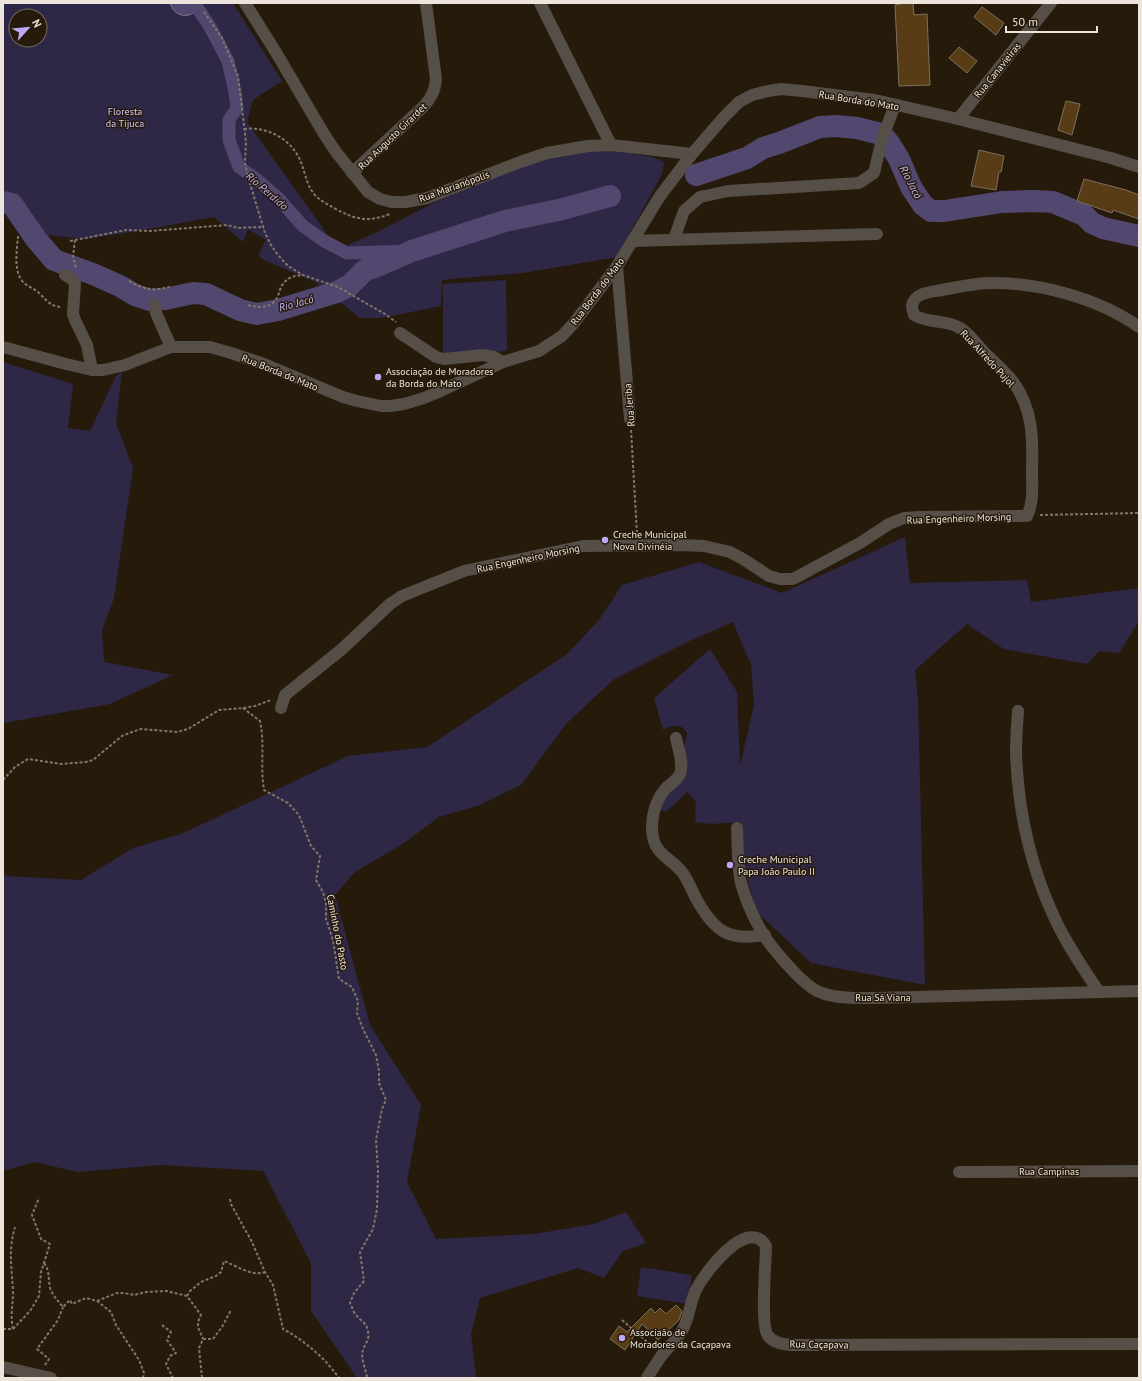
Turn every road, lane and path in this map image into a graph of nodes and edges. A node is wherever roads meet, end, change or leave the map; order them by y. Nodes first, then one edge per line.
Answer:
1 (245, 3) edge
2 (426, 3) edge
3 (540, 3) edge
4 (1052, 3) edge
5 (204, 12) dead end
6 (893, 108) junction
7 (958, 119) junction
8 (244, 129) junction
9 (611, 145) junction
10 (692, 154) junction
11 (1139, 167) edge
12 (352, 173) junction
13 (406, 202) junction
14 (264, 228) junction
15 (876, 234) dead end
16 (18, 236) dead end
17 (75, 240) junction
18 (674, 240) junction
19 (70, 241) dead end
20 (632, 241) junction
21 (75, 261) dead end
22 (617, 266) junction
23 (303, 274) junction
24 (65, 275) dead end
25 (129, 281) dead end
26 (170, 287) dead end
27 (155, 305) dead end
28 (248, 305) dead end
29 (74, 307) junction
30 (1139, 327) edge
31 (400, 333) joint
32 (3, 347) edge
33 (171, 347) junction
34 (503, 362) junction
35 (92, 370) junction
36 (630, 419) joint
37 (1139, 513) edge
38 (1027, 516) junction
39 (638, 545) junction
40 (286, 694) junction
41 (243, 708) junction
42 (281, 708) dead end
43 (1018, 710) dead end
44 (676, 738) dead end
45 (3, 780) edge
46 (737, 828) dead end
47 (765, 935) junction
48 (1139, 991) edge
49 (1099, 992) junction
50 (1139, 1170) edge
51 (959, 1172) dead end
52 (40, 1198) dead end
53 (230, 1198) dead end
54 (15, 1227) dead end
55 (44, 1263) junction
56 (265, 1272) junction
57 (187, 1296) junction
58 (97, 1300) junction
59 (63, 1307) junction
60 (231, 1310) dead end
61 (622, 1320) dead end
62 (162, 1325) dead end
63 (3, 1329) edge
64 (13, 1329) junction
65 (203, 1339) junction
66 (1139, 1344) edge
67 (662, 1355) junction
68 (3, 1367) edge
69 (26, 1372) junction
70 (50, 1378) edge
71 (143, 1378) edge
72 (173, 1378) edge
73 (202, 1378) edge
74 (339, 1378) edge
75 (367, 1378) edge
76 (647, 1378) edge

1 - 12 street, Rua Marianópolis
2 - 12 street, Rua Augusto Girardet
3 - 9 street
4 - 7 street, Rua Canavieiras
5 - 8 path
6 - 7 street, Rua Borda do Mato
6 - 10 street, Rua Borda do Mato
6 - 18 street
7 - 11 street, Rua Borda do Mato
8 - 13 path
8 - 14 path
9 - 10 street, Rua Marianópolis
9 - 13 street, Rua Marianópolis
10 - 20 street, Rua Borda do Mato
12 - 13 street, Rua Marianópolis
14 - 17 path
14 - 23 path
15 - 18 street
16 - 29 path
17 - 19 path
17 - 21 path
18 - 20 street
20 - 22 street, Rua Borda do Mato
22 - 34 street, Rua Borda do Mato
22 - 36 street, Rua Jeriba
23 - 28 path
23 - 31 path
24 - 29 street
25 - 26 path
27 - 33 street
29 - 35 street
30 - 38 street, Rua Alfredo Pujol
31 - 34 street
32 - 35 street, Rua Borda do Mato
33 - 34 street, Rua Borda do Mato
33 - 35 street, Rua Borda do Mato
36 - 39 path, Rua Jeriba
37 - 38 path
38 - 39 street, Rua Engenheiro Morsing
39 - 40 street, Rua Engenheiro Morsing
40 - 41 path
40 - 42 street
41 - 45 path
41 - 75 path, Caminho do Pasto
43 - 49 street
44 - 47 street
46 - 47 street, Rua Sá Viana
47 - 49 street, Rua Sá Viana
48 - 49 street, Rua Sá Viana
50 - 51 street, Rua Campinas
52 - 55 path
53 - 56 path
54 - 64 path
55 - 59 path
55 - 64 path
56 - 57 path
56 - 74 path
57 - 58 path
57 - 65 path
58 - 59 path
58 - 71 path
59 - 69 path
60 - 65 path
61 - 67 path
62 - 72 path
63 - 64 path
65 - 73 path
66 - 67 street, Rua Caçapava
67 - 76 street, Rua Caçapava
68 - 69 street
69 - 70 street

